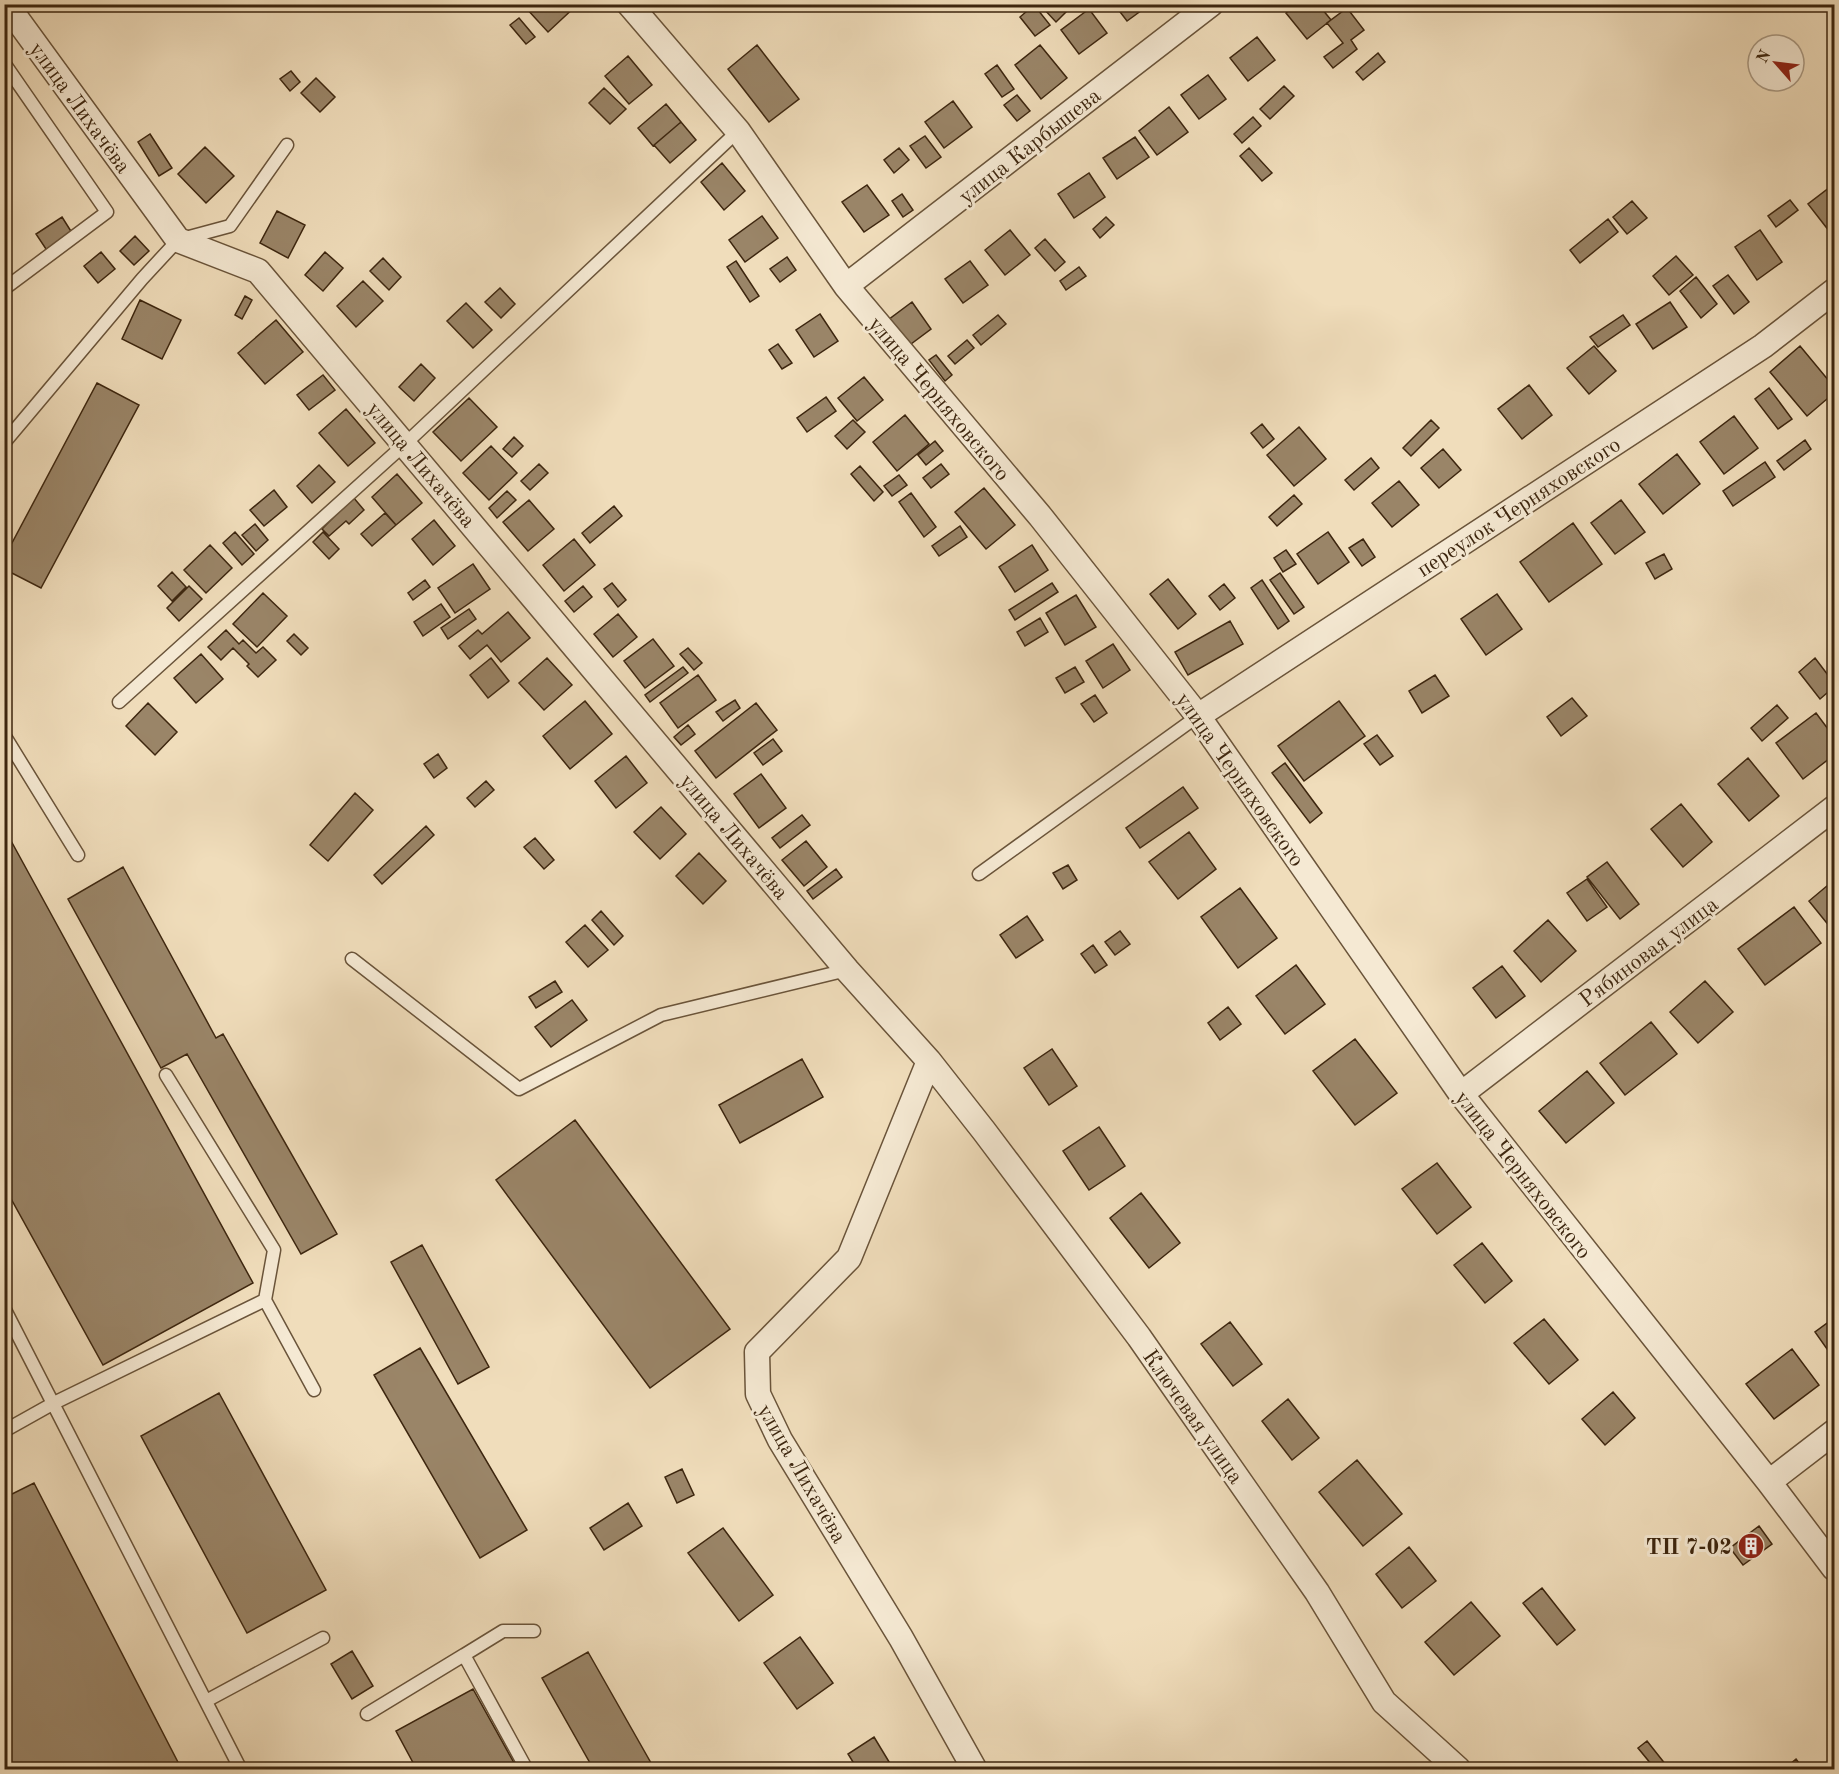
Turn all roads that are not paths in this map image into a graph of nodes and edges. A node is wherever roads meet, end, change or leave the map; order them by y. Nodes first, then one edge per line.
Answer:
1 (6, 4) edge
2 (629, 4) edge
3 (1211, 4) edge
4 (4, 63) edge
5 (738, 131) junction
6 (287, 145) dead end
7 (178, 240) junction
8 (846, 286) junction
9 (4, 289) edge
10 (1834, 291) edge
11 (4, 443) edge
12 (405, 444) junction
13 (119, 702) dead end
14 (1198, 716) junction
15 (4, 735) edge
16 (1834, 807) edge
17 (78, 855) dead end
18 (979, 874) dead end
19 (352, 959) dead end
20 (847, 970) junction
21 (929, 1061) junction
22 (166, 1075) dead end
23 (1461, 1094) junction
24 (265, 1300) junction
25 (4, 1308) edge
26 (314, 1390) dead end
27 (54, 1403) junction
28 (4, 1431) edge
29 (1834, 1432) edge
30 (1769, 1482) junction
31 (1834, 1568) edge
32 (534, 1631) dead end
33 (323, 1638) dead end
34 (464, 1655) junction
35 (206, 1701) junction
36 (367, 1714) dead end
37 (1458, 1769) edge
38 (241, 1770) edge
39 (527, 1770) edge
40 (975, 1770) edge

1 - 7 street, улица Лихачёва
2 - 5 street, улица Черняховского
3 - 8 street, улица Карбышева
4 - 9 lane
5 - 8 street, улица Черняховского
5 - 12 lane
6 - 7 lane
7 - 11 lane
7 - 12 street, улица Лихачёва
8 - 14 street, улица Черняховского
10 - 14 street, переулок Черняховского
12 - 13 lane
12 - 20 street, улица Лихачёва
14 - 18 lane
14 - 23 street, улица Черняховского
15 - 17 lane
16 - 23 street, Рябиновая улица
19 - 20 lane
20 - 21 street, улица Лихачёва
21 - 37 street, Ключевая улица
21 - 40 street, улица Лихачёва
22 - 24 lane
23 - 30 street, улица Черняховского
24 - 26 lane
24 - 27 lane
25 - 27 lane
27 - 28 lane
27 - 35 lane
29 - 30 street
30 - 31 street, улица Черняховского
32 - 34 lane
33 - 35 lane
34 - 36 lane
34 - 39 lane
35 - 38 lane

